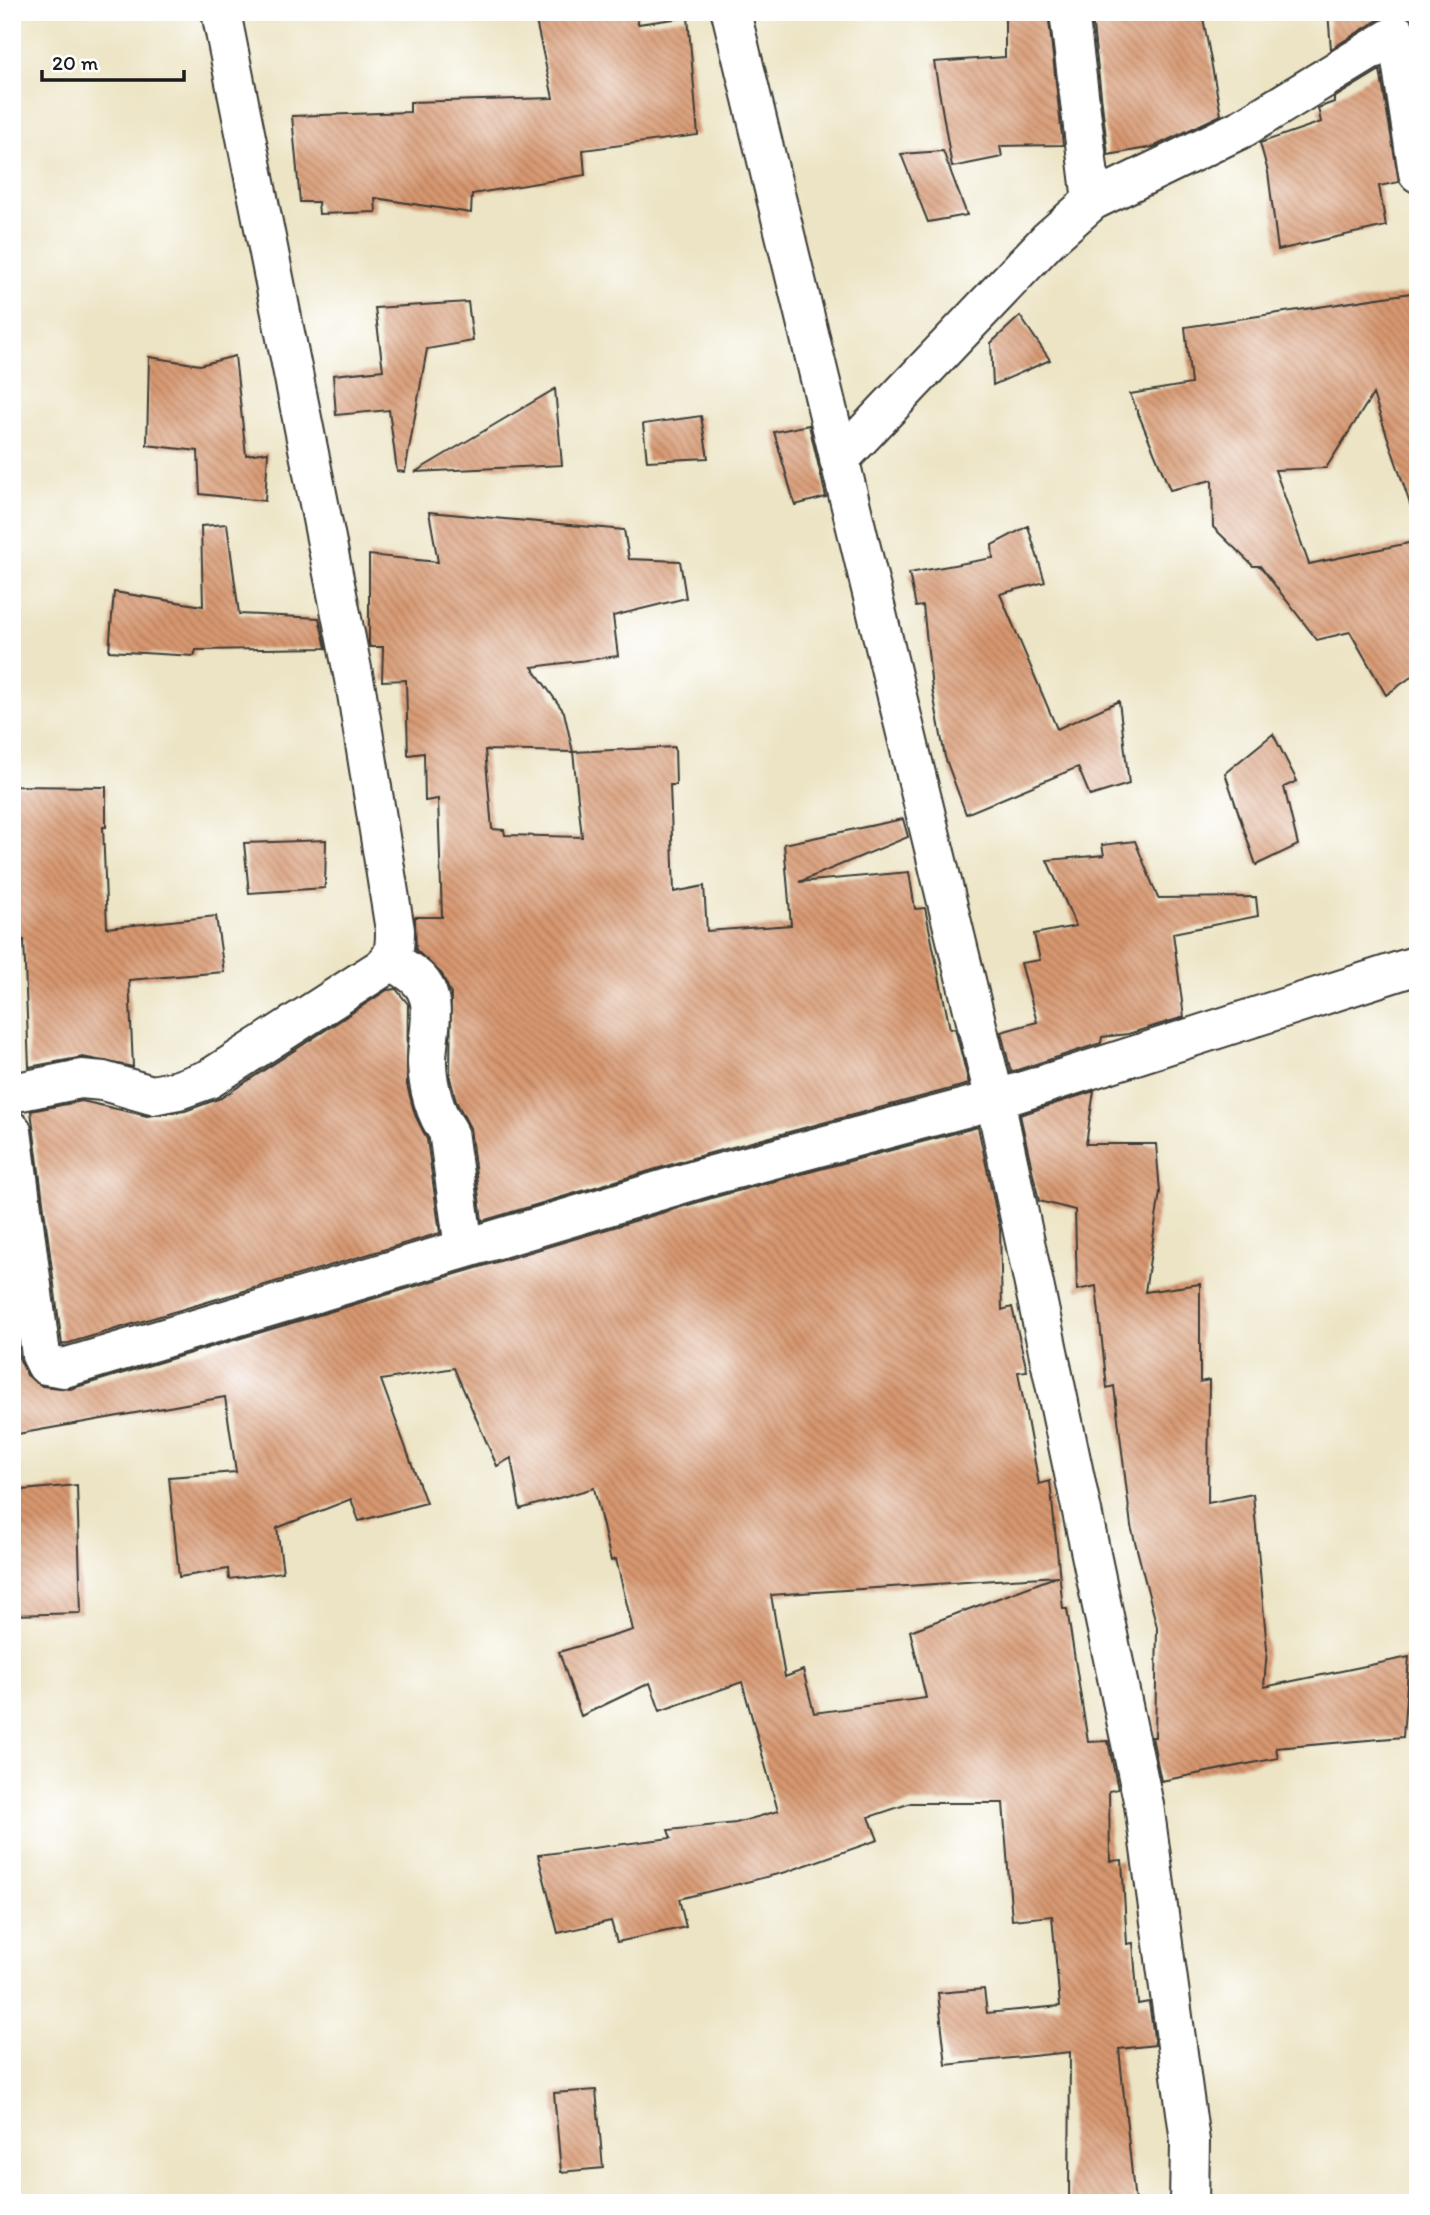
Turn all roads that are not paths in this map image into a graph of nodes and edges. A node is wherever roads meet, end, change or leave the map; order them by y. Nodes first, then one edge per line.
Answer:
1 (221, 12) edge
2 (731, 12) edge
3 (1069, 12) edge
4 (1396, 23) edge
5 (1418, 173) edge
6 (1092, 201) junction
7 (839, 460) junction
8 (391, 960) junction
9 (1418, 965) edge
10 (12, 1093) edge
11 (995, 1100) junction
12 (12, 1131) edge
13 (464, 1248) junction
14 (1189, 2203) edge

1 - 8 street
2 - 7 street
3 - 6 street
4 - 5 street
4 - 6 street
6 - 7 street
7 - 11 street
8 - 10 street
8 - 13 street
9 - 11 street
11 - 13 street
11 - 14 street
12 - 13 street

